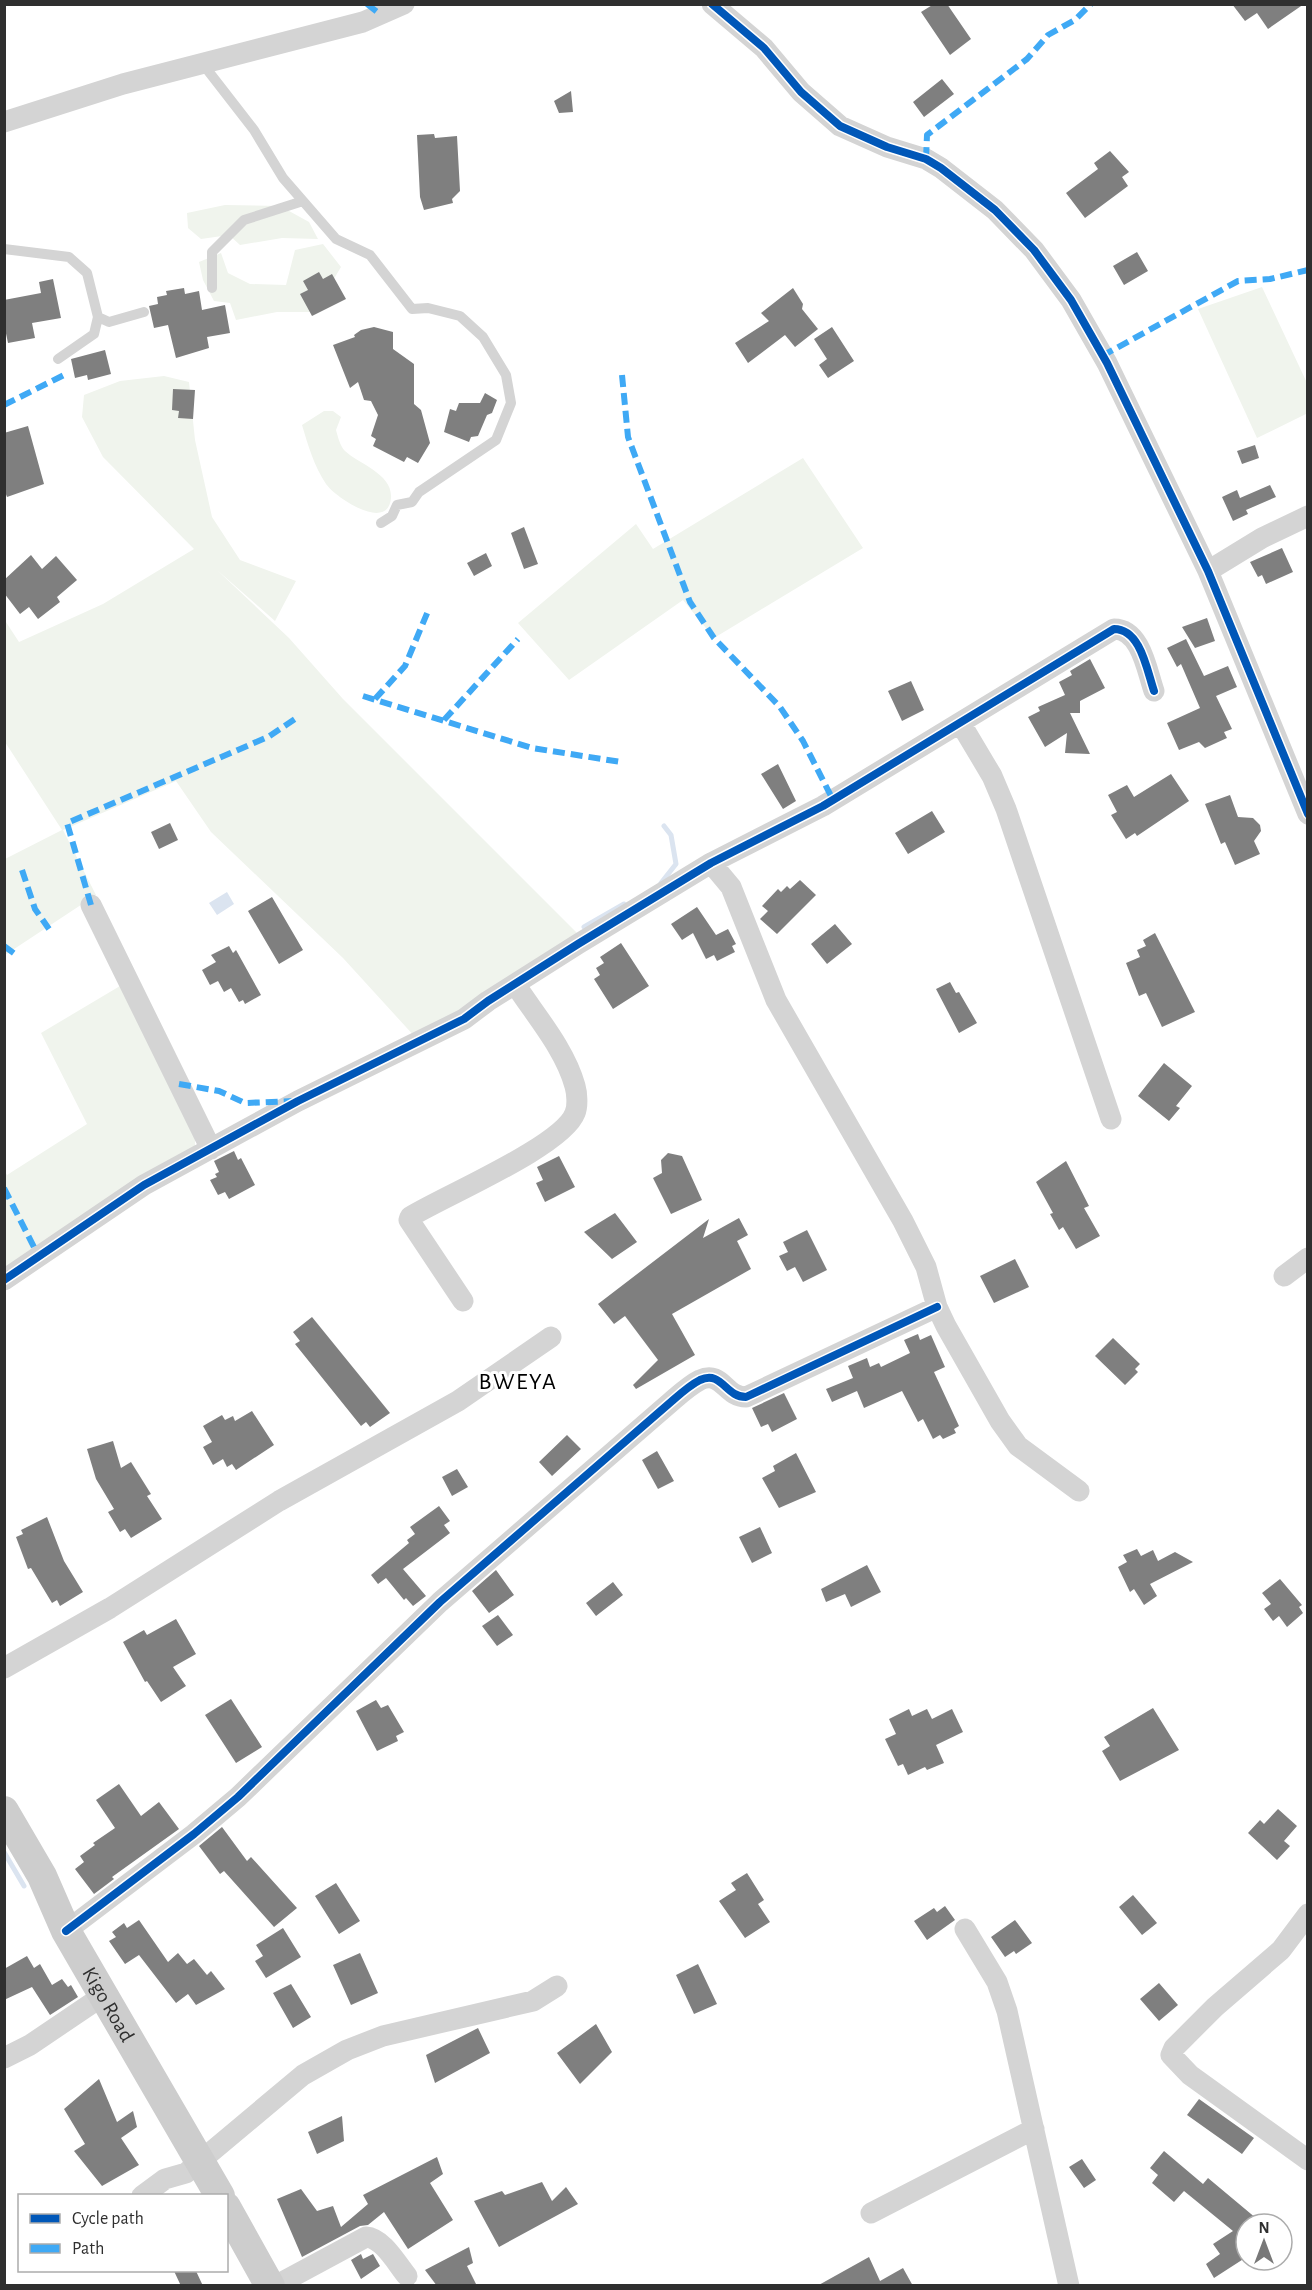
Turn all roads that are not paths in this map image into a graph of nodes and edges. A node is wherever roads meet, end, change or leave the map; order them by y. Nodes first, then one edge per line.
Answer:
1 (404, 4) edge
2 (712, 4) edge
3 (202, 63) junction
4 (4, 122) edge
5 (303, 201) junction
6 (4, 249) edge
7 (212, 288) dead end
8 (144, 312) dead end
9 (98, 317) junction
10 (58, 359) dead end
11 (1308, 516) edge
12 (381, 523) dead end
13 (1208, 571) junction
14 (1154, 691) dead end
15 (961, 724) junction
16 (1308, 814) edge
17 (711, 863) junction
18 (91, 906) dead end
19 (515, 984) junction
20 (1111, 1119) dead end
21 (211, 1149) junction
22 (1308, 1258) edge
23 (1284, 1276) dead end
24 (4, 1280) edge
25 (463, 1301) dead end
26 (937, 1307) junction
27 (551, 1337) dead end
28 (1079, 1491) dead end
29 (4, 1668) edge
30 (4, 1811) edge
31 (1308, 1914) edge
32 (965, 1929) dead end
33 (66, 1931) junction
34 (557, 1986) dead end
35 (104, 1995) junction
36 (4, 2058) edge
37 (1034, 2130) junction
38 (1308, 2160) edge
39 (201, 2161) junction
40 (144, 2194) edge
41 (219, 2194) edge
42 (228, 2209) edge
43 (871, 2212) dead end
44 (407, 2276) dead end
45 (273, 2286) edge
46 (1069, 2286) edge

1 - 3 street
2 - 13 street
3 - 4 street
3 - 5 lane
5 - 7 lane
5 - 12 lane
6 - 9 lane
8 - 9 lane
9 - 10 lane
11 - 13 street
13 - 16 street
14 - 15 street
15 - 17 street
15 - 20 street
17 - 19 street
17 - 26 street
18 - 21 street
19 - 21 street
19 - 25 street
21 - 24 street
22 - 23 street
26 - 28 street
26 - 33 street
27 - 29 street
30 - 33 street, Kigo Road
31 - 38 street
32 - 37 street
33 - 35 street, Kigo Road
34 - 39 street
35 - 36 street
35 - 39 street, Kigo Road
37 - 43 street
37 - 46 street
39 - 40 street
39 - 41 street, Kigo Road
42 - 45 street
44 - 45 street

